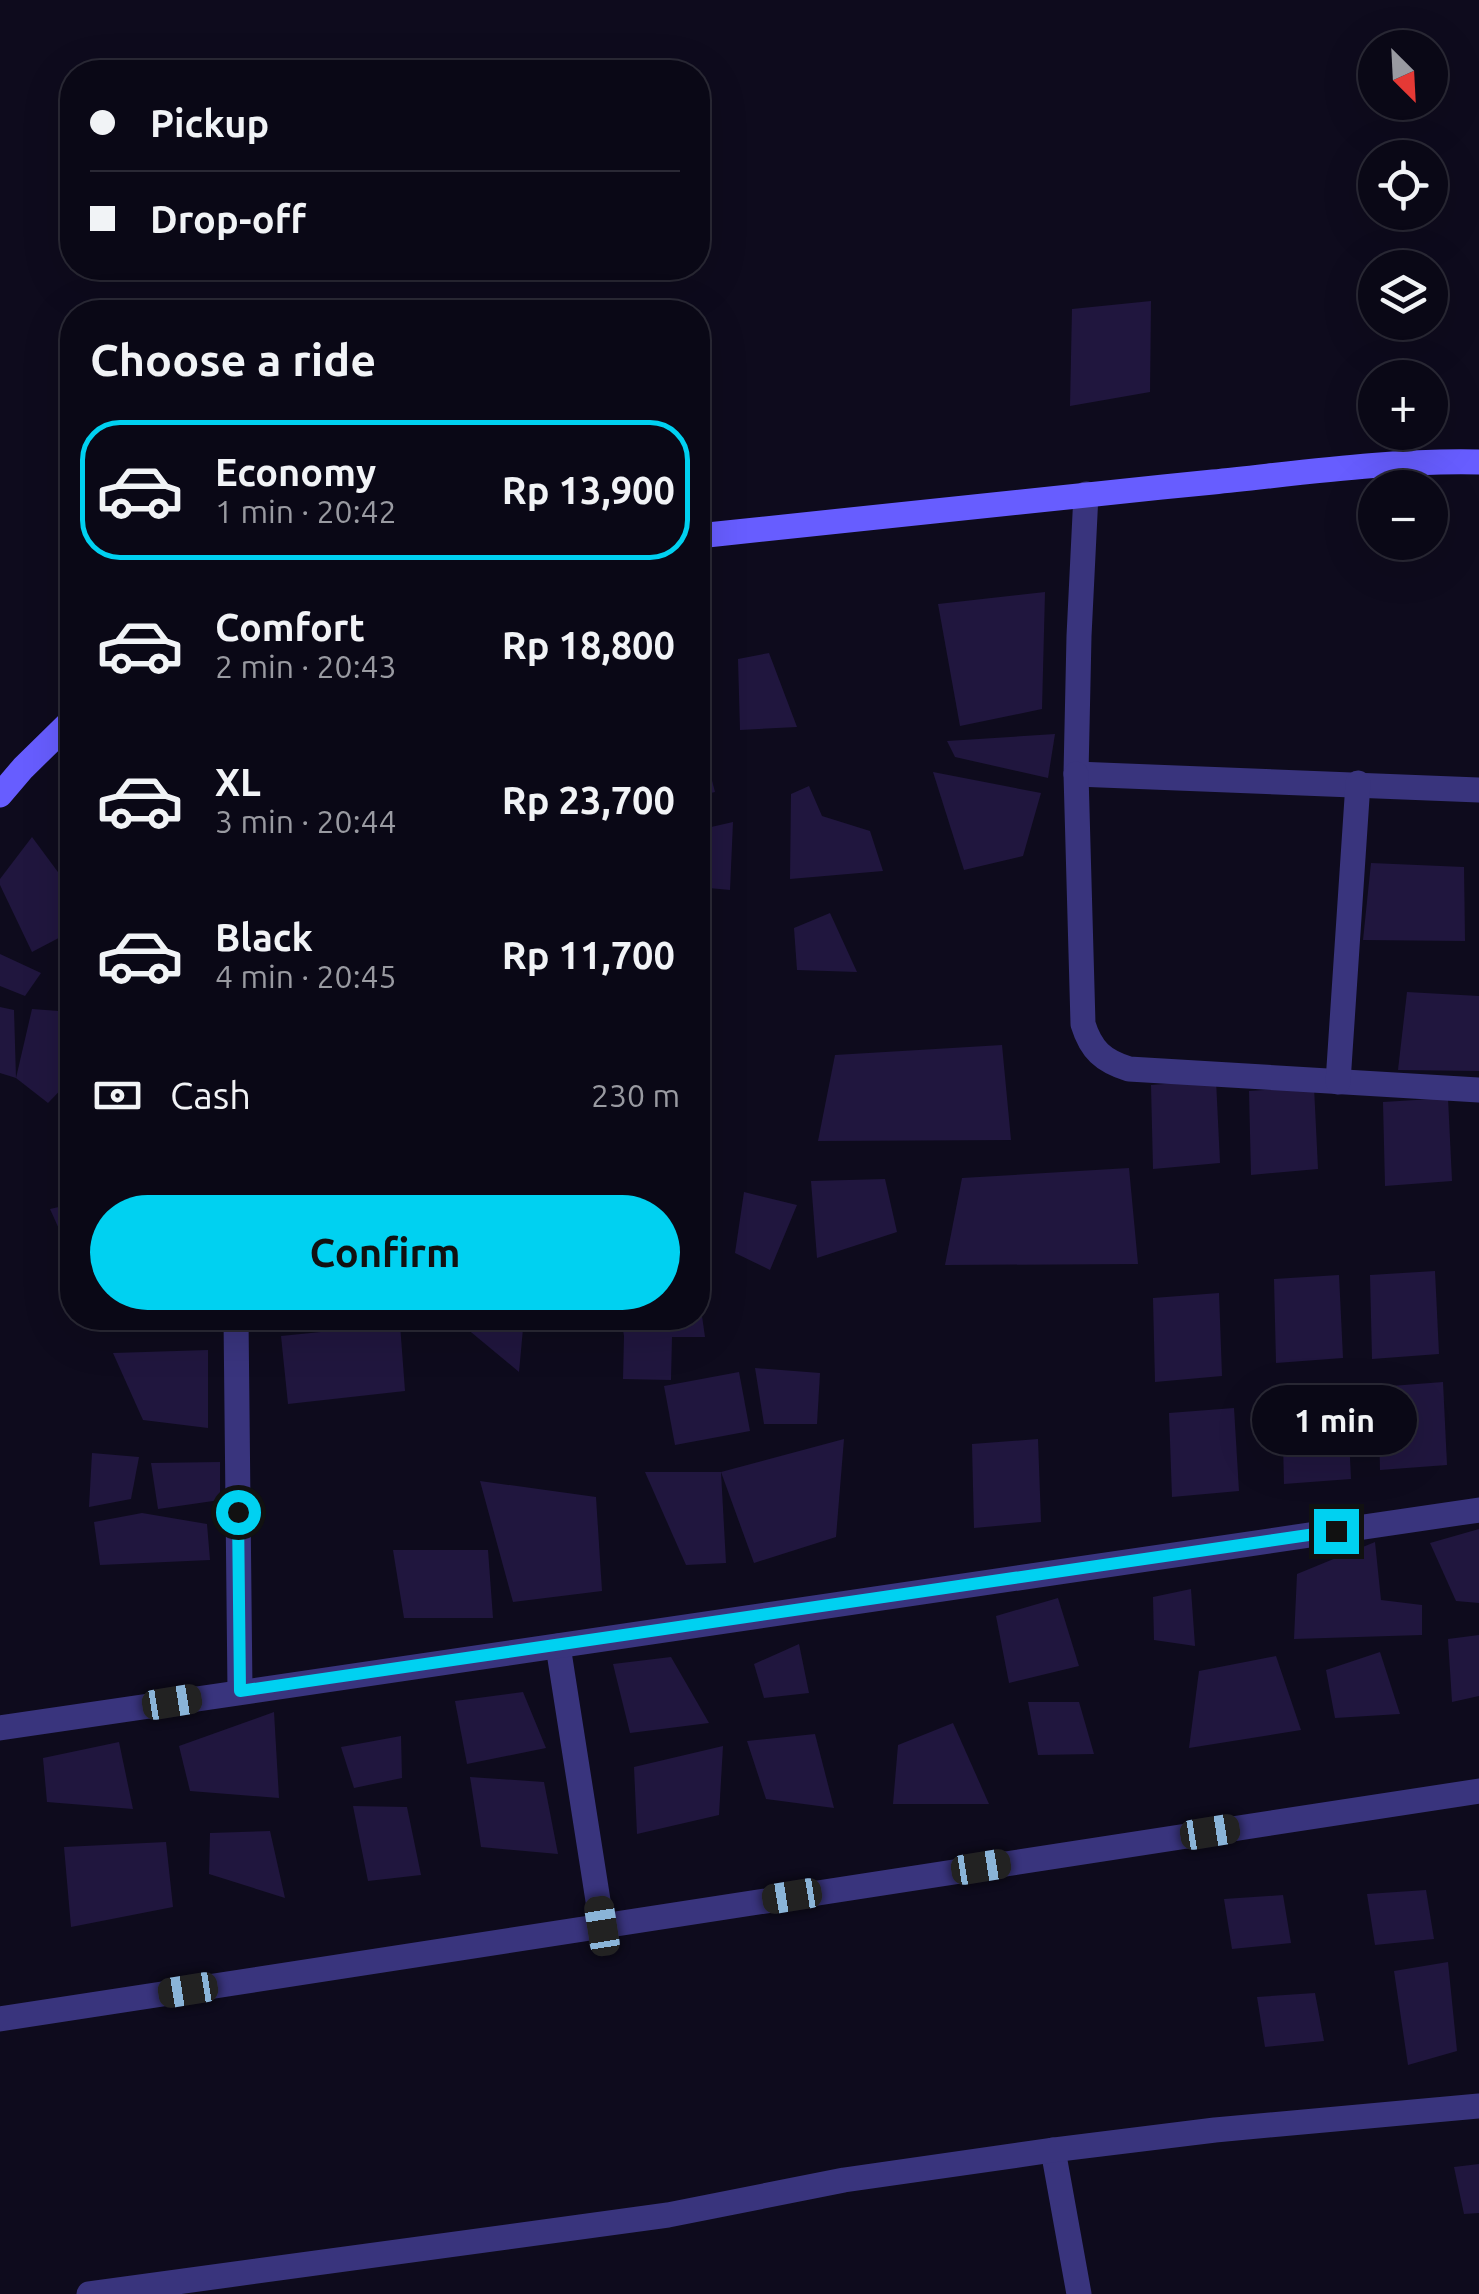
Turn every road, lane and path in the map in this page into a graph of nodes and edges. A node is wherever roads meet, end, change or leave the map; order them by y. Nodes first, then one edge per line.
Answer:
1 (1479, 462) edge
2 (1086, 494) junction
3 (710, 535) edge
4 (60, 732) edge
5 (1076, 774) junction
6 (1358, 783) junction
7 (1479, 790) edge
8 (0, 794) edge
9 (1338, 1082) junction
10 (1479, 1090) edge
11 (236, 1330) edge
12 (1479, 1510) edge
13 (558, 1646) junction
14 (240, 1691) junction
15 (0, 1728) edge
16 (1479, 1791) edge
17 (602, 1926) junction
18 (0, 2019) edge
19 (1479, 2106) edge
20 (1053, 2150) junction
21 (89, 2294) edge
22 (1079, 2294) edge

1 - 2 main road
2 - 3 main road
2 - 5 street
4 - 8 main road
5 - 6 street
5 - 9 street
6 - 7 street
6 - 9 street
9 - 10 street
11 - 14 street
12 - 13 street
13 - 14 street
13 - 17 street
14 - 15 street
16 - 17 street
17 - 18 street
19 - 20 street
20 - 21 street
20 - 22 street

